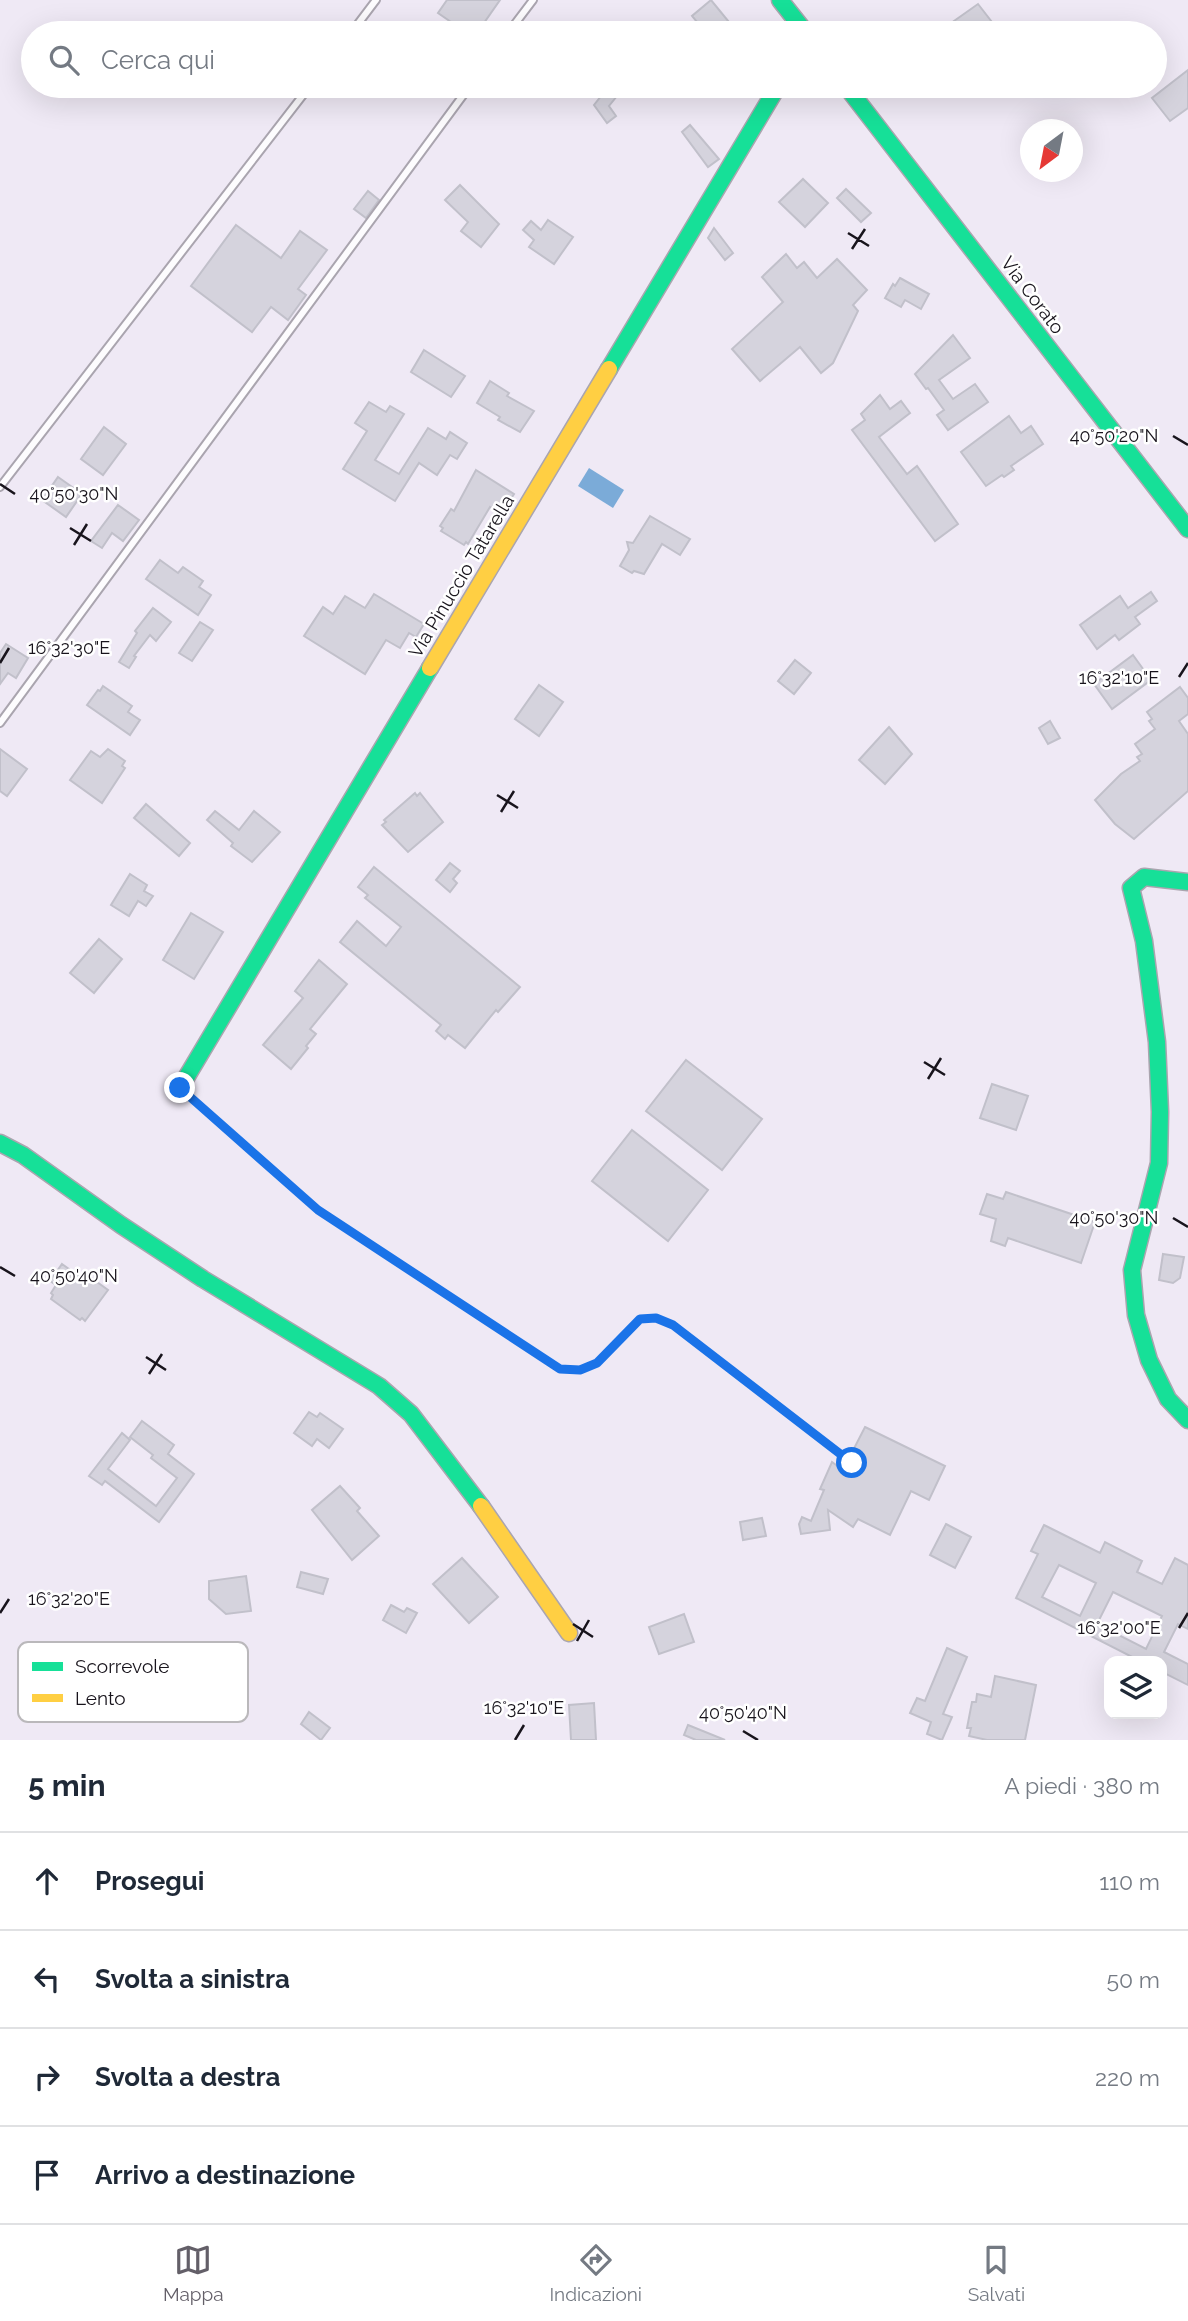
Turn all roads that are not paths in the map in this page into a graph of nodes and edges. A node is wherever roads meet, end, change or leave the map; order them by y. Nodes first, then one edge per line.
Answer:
1 (376, 0) edge
2 (533, 0) edge
3 (780, 0) edge
4 (360, 21) edge
5 (517, 21) edge
6 (797, 21) edge
7 (301, 98) edge
8 (461, 98) edge
9 (771, 98) edge
10 (855, 98) edge
11 (0, 487) edge
12 (1188, 529) edge
13 (0, 723) edge
14 (1188, 882) edge
15 (180, 1088) road end
16 (0, 1143) edge
17 (1188, 1420) edge
18 (569, 1633) dead end

1 - 4 lane
2 - 5 lane
3 - 6 street
7 - 11 lane
8 - 13 lane
9 - 15 street, Via Pinuccio Tatarella
10 - 12 street, Via Corato
14 - 17 street
16 - 18 street

